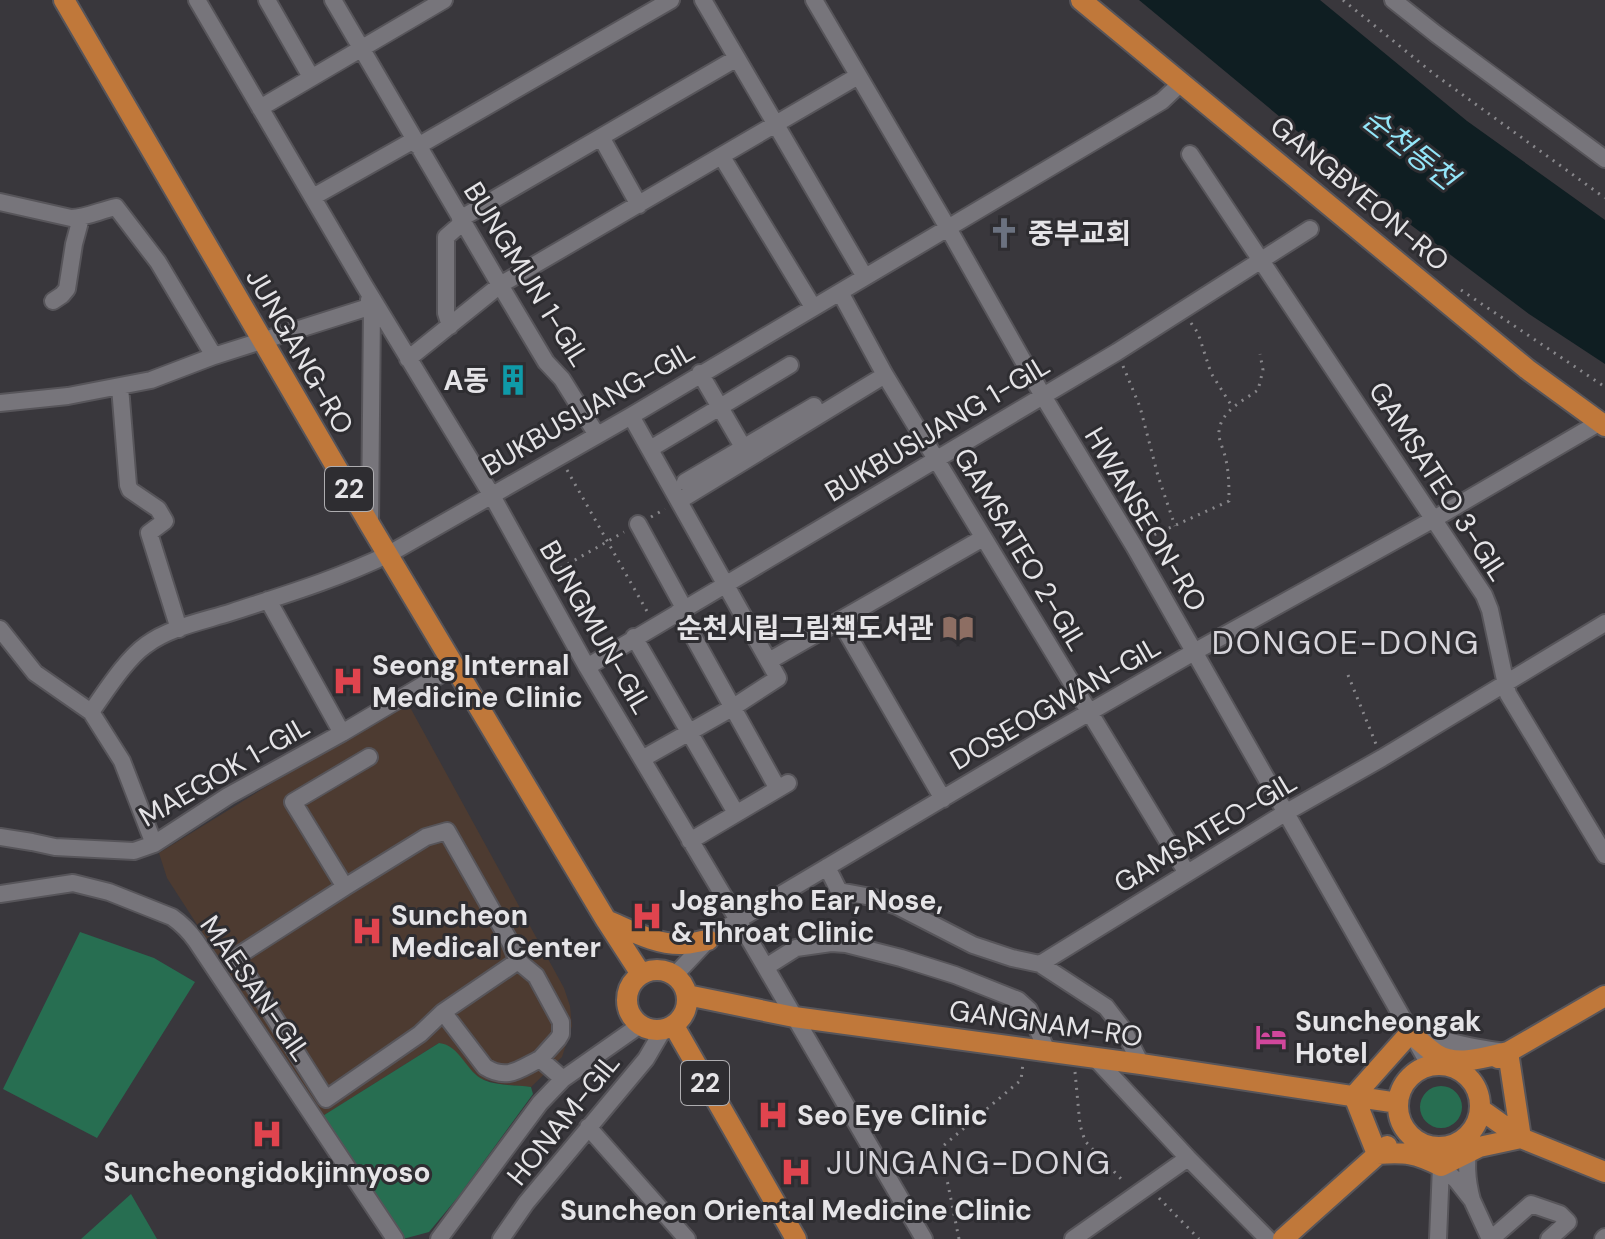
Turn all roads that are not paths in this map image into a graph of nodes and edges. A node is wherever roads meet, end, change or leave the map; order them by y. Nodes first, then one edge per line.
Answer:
1 (64, 0) edge
2 (197, 0) edge
3 (267, 0) edge
4 (333, 0) edge
5 (444, 0) edge
6 (671, 0) edge
7 (703, 0) edge
8 (814, 0) edge
9 (1081, 0) edge
10 (1393, 0) edge
11 (361, 48) junction
12 (737, 58) junction
13 (858, 76) junction
14 (311, 77) junction
15 (1181, 83) junction
16 (260, 108) junction
17 (775, 125) junction
18 (601, 137) junction
19 (416, 143) junction
20 (1190, 154) dead end
21 (722, 157) junction
22 (1605, 159) edge
23 (313, 197) junction
24 (0, 202) edge
25 (639, 205) junction
26 (81, 218) junction
27 (461, 221) junction
28 (948, 228) junction
29 (1310, 229) dead end
30 (1262, 261) junction
31 (865, 277) junction
32 (364, 285) junction
33 (500, 285) junction
34 (840, 292) junction
35 (53, 301) dead end
36 (372, 306) junction
37 (813, 307) junction
38 (450, 326) junction
39 (262, 342) junction
40 (214, 356) junction
41 (408, 359) junction
42 (790, 365) dead end
43 (700, 373) junction
44 (885, 375) junction
45 (120, 387) junction
46 (1043, 396) junction
47 (0, 403) edge
48 (814, 406) dead end
49 (719, 407) junction
50 (631, 416) junction
51 (1602, 424) edge
52 (597, 435) junction
53 (743, 447) junction
54 (650, 449) junction
55 (937, 459) junction
56 (685, 482) dead end
57 (491, 494) junction
58 (679, 501) junction
59 (1434, 519) junction
60 (638, 524) road end
61 (370, 525) junction
62 (983, 538) junction
63 (389, 554) junction
64 (726, 583) junction
65 (268, 600) junction
66 (681, 610) junction
67 (840, 621) junction
68 (1605, 623) edge
69 (0, 629) edge
70 (179, 629) junction
71 (634, 637) junction
72 (1194, 652) junction
73 (769, 661) junction
74 (455, 666) junction
75 (587, 667) junction
76 (1505, 685) junction
77 (732, 708) junction
78 (91, 712) junction
79 (1089, 713) junction
80 (689, 731) junction
81 (342, 733) junction
82 (369, 757) dead end
83 (642, 759) junction
84 (943, 799) junction
85 (736, 813) junction
86 (1285, 813) junction
87 (0, 837) edge
88 (690, 841) junction
89 (154, 844) junction
90 (1605, 855) edge
91 (827, 867) junction
92 (1187, 873) junction
93 (345, 887) junction
94 (0, 894) edge
95 (606, 920) junction
96 (738, 920) junction
97 (708, 940) junction
98 (518, 961) junction
99 (1040, 964) junction
100 (766, 967) junction
101 (641, 974) junction
102 (675, 975) junction
103 (687, 995) junction
104 (1605, 996) edge
105 (443, 1012) junction
106 (794, 1017) junction
107 (640, 1025) junction
108 (668, 1028) junction
109 (1410, 1033) junction
110 (1047, 1051) junction
111 (1508, 1052) junction
112 (1095, 1058) junction
113 (540, 1059) junction
114 (1141, 1064) junction
115 (1430, 1066) junction
116 (1467, 1075) junction
117 (563, 1079) junction
118 (1354, 1096) junction
119 (1398, 1103) junction
120 (1480, 1109) junction
121 (588, 1127) junction
122 (1406, 1131) junction
123 (1521, 1138) junction
124 (1468, 1144) junction
125 (1377, 1154) junction
126 (1443, 1156) junction
127 (1188, 1158) junction
128 (1605, 1172) edge
129 (1472, 1200) junction
130 (395, 1239) edge
131 (439, 1239) edge
132 (501, 1239) edge
133 (687, 1239) edge
134 (796, 1239) edge
135 (924, 1239) edge
136 (1073, 1239) edge
137 (1268, 1239) edge
138 (1283, 1239) edge
139 (1438, 1239) edge
140 (1491, 1239) edge
141 (1549, 1239) edge

1 - 39 main road, JUNGANG-RO / 22
2 - 16 street, BUNGMUN-GIL
3 - 14 street
4 - 11 street, BUNGMUN 1-GIL
5 - 11 street
6 - 19 street
7 - 12 street
8 - 13 street, HWANSEON-RO
9 - 15 main road, GANGBYEON-RO
10 - 22 street
11 - 14 street
11 - 19 street, BUNGMUN 1-GIL
12 - 17 street
12 - 18 street
13 - 17 street
13 - 28 street, HWANSEON-RO
14 - 16 street
15 - 28 street, BUKBUSIJANG-GIL
15 - 51 main road, GANGBYEON-RO
16 - 23 street, BUNGMUN-GIL
17 - 21 street
17 - 31 street
18 - 25 street
18 - 27 street
19 - 23 street
19 - 27 street, BUNGMUN 1-GIL
20 - 30 street, GAMSATEO 3-GIL
21 - 25 street
21 - 37 street
23 - 32 street, BUNGMUN-GIL
24 - 26 street
25 - 33 street
26 - 35 street
26 - 40 street
27 - 33 street, BUNGMUN 1-GIL
27 - 38 street
28 - 31 street, BUKBUSIJANG-GIL
28 - 46 street, HWANSEON-RO
29 - 30 street, BUKBUSIJANG 1-GIL
30 - 46 street, BUKBUSIJANG 1-GIL
30 - 59 street, GAMSATEO 3-GIL
31 - 34 street, BUKBUSIJANG-GIL
32 - 36 street, BUNGMUN-GIL
32 - 41 street, BUNGMUN-GIL
33 - 38 street
33 - 52 street, BUNGMUN 1-GIL
34 - 37 street, BUKBUSIJANG-GIL
34 - 44 street, GAMSATEO 2-GIL
36 - 39 street
36 - 61 street, BUNGMUN-GIL
37 - 43 street, BUKBUSIJANG-GIL
38 - 41 street
39 - 40 street
39 - 61 main road, JUNGANG-RO / 22
40 - 45 street
41 - 57 street, BUNGMUN-GIL
42 - 49 street
43 - 49 street
43 - 50 street, BUKBUSIJANG-GIL
44 - 55 street, GAMSATEO 2-GIL
44 - 58 street
45 - 47 street
45 - 70 street
46 - 55 street, BUKBUSIJANG 1-GIL
46 - 72 street, HWANSEON-RO
48 - 53 street
49 - 53 street
49 - 54 street
50 - 52 street, BUKBUSIJANG-GIL
50 - 54 street
51 - 59 street, DOSEOGWAN-GIL
52 - 57 street, BUKBUSIJANG-GIL
53 - 56 street
54 - 58 street
55 - 62 street, GAMSATEO 2-GIL
55 - 64 street, BUKBUSIJANG 1-GIL
57 - 63 street, BUKBUSIJANG-GIL
57 - 75 street, BUNGMUN-GIL
58 - 64 street
59 - 72 street, DOSEOGWAN-GIL
59 - 76 street, GAMSATEO 3-GIL
60 - 66 street
61 - 63 main road, JUNGANG-RO / 22
62 - 67 street
62 - 79 street, GAMSATEO 2-GIL
63 - 65 street, BUKBUSIJANG-GIL
63 - 74 main road, JUNGANG-RO / 22
64 - 66 street, BUKBUSIJANG 1-GIL
64 - 73 street
65 - 70 street, BUKBUSIJANG-GIL
65 - 81 street
66 - 71 street, BUKBUSIJANG 1-GIL
66 - 77 street
67 - 73 street
67 - 84 street
68 - 76 street, GAMSATEO-GIL
69 - 78 street
70 - 78 street, BUKBUSIJANG-GIL
71 - 75 street, BUKBUSIJANG 1-GIL
71 - 80 street
72 - 79 street, DOSEOGWAN-GIL
72 - 86 street, HWANSEON-RO
73 - 77 street
74 - 81 street, MAEGOK 1-GIL
74 - 95 main road, JUNGANG-RO / 22
75 - 83 street, BUNGMUN-GIL
76 - 86 street, GAMSATEO-GIL
76 - 90 street, GAMSATEO 3-GIL
77 - 80 street
77 - 85 street
78 - 89 street
79 - 84 street, DOSEOGWAN-GIL
79 - 92 street, GAMSATEO 2-GIL
80 - 83 street
80 - 85 street
81 - 89 street, MAEGOK 1-GIL
82 - 93 street
83 - 88 street, BUNGMUN-GIL
84 - 91 street, DOSEOGWAN-GIL
85 - 88 street
86 - 92 street, GAMSATEO-GIL
86 - 109 street, HWANSEON-RO
87 - 89 street, MAEGOK 1-GIL
88 - 96 street, BUNGMUN-GIL
91 - 96 street, DOSEOGWAN-GIL
91 - 99 street
92 - 99 street, GAMSATEO-GIL
93 - 98 street
93 - 105 street
94 - 130 street, MAESAN-GIL
95 - 97 main road
95 - 101 main road, JUNGANG-RO / 22
96 - 97 street, DOSEOGWAN-GIL
96 - 100 street, BUNGMUN-GIL
97 - 102 street, DOSEOGWAN-GIL
98 - 105 street
98 - 113 street
99 - 114 street
100 - 106 street, BUNGMUN-GIL
100 - 110 street
101 - 102 main road
101 - 107 main road
102 - 103 main road
103 - 106 main road, GANGNAM-RO
103 - 108 main road, 22
104 - 111 main road
105 - 113 street
106 - 110 main road, GANGNAM-RO
106 - 135 street, BUNGMUN-GIL
107 - 108 main road, 22
107 - 117 street
108 - 121 street, HONAM-GIL
108 - 134 main road, 22
109 - 111 main road
109 - 115 street, HWANSEON-RO
109 - 118 main road
110 - 112 main road, GANGNAM-RO
111 - 116 main road
111 - 123 main road
112 - 114 main road, GANGNAM-RO
112 - 127 street
113 - 117 street
114 - 118 main road, GANGNAM-RO
115 - 116 main road
115 - 119 main road
116 - 120 main road
117 - 131 street
118 - 119 main road, GANGNAM-RO
118 - 125 main road
119 - 122 main road
120 - 123 main road
120 - 124 main road
121 - 132 street, HONAM-GIL
121 - 133 street
122 - 125 main road
122 - 126 main road
123 - 124 main road
123 - 128 main road
124 - 126 main road
124 - 129 street
125 - 126 main road
125 - 138 main road
126 - 129 street
126 - 139 street
127 - 136 street
127 - 137 street
129 - 140 street
140 - 141 street

